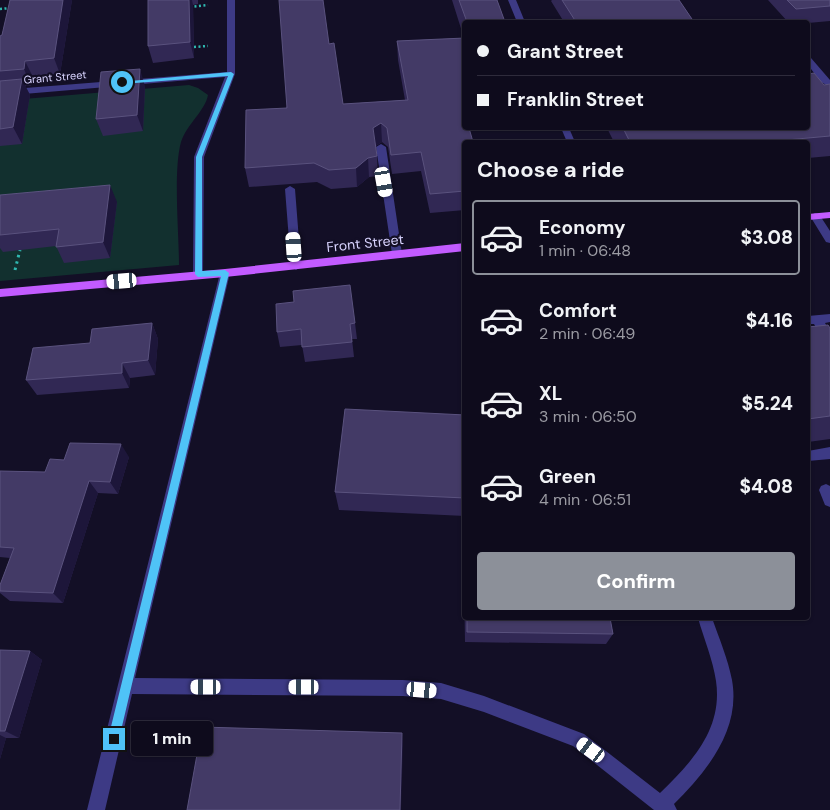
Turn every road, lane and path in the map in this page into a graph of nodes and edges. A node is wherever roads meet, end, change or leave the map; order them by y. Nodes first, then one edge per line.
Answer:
1 (231, 0) edge
2 (512, 0) edge
3 (216, 4) dead end
4 (19, 7) edge
5 (188, 7) edge
6 (0, 9) edge
7 (520, 20) edge
8 (810, 62) edge
9 (231, 74) junction
10 (830, 84) edge
11 (0, 93) edge
12 (381, 147) dead end
13 (290, 189) dead end
14 (830, 215) edge
15 (811, 216) edge
16 (830, 239) edge
17 (462, 247) edge
18 (20, 250) edge
19 (397, 254) junction
20 (296, 266) junction
21 (225, 273) junction
22 (198, 274) junction
23 (14, 276) dead end
24 (0, 293) edge
25 (830, 318) edge
26 (812, 320) edge
27 (830, 342) edge
28 (830, 453) edge
29 (810, 456) edge
30 (706, 620) edge
31 (127, 686) junction
32 (665, 807) edge
33 (96, 810) edge

1 - 9 street
2 - 7 street
3 - 5 path
4 - 6 path
8 - 10 street
9 - 11 street, Grant Street
9 - 22 street
12 - 19 street
13 - 20 street
14 - 15 main road
15 - 16 street
17 - 19 main road, Front Street
18 - 23 path
19 - 20 main road, Front Street
20 - 21 main road, Front Street
21 - 22 main road, Front Street
21 - 31 street
22 - 24 main road, Front Street
25 - 26 street
26 - 27 street
28 - 29 street
30 - 32 street
31 - 32 street
31 - 33 street

